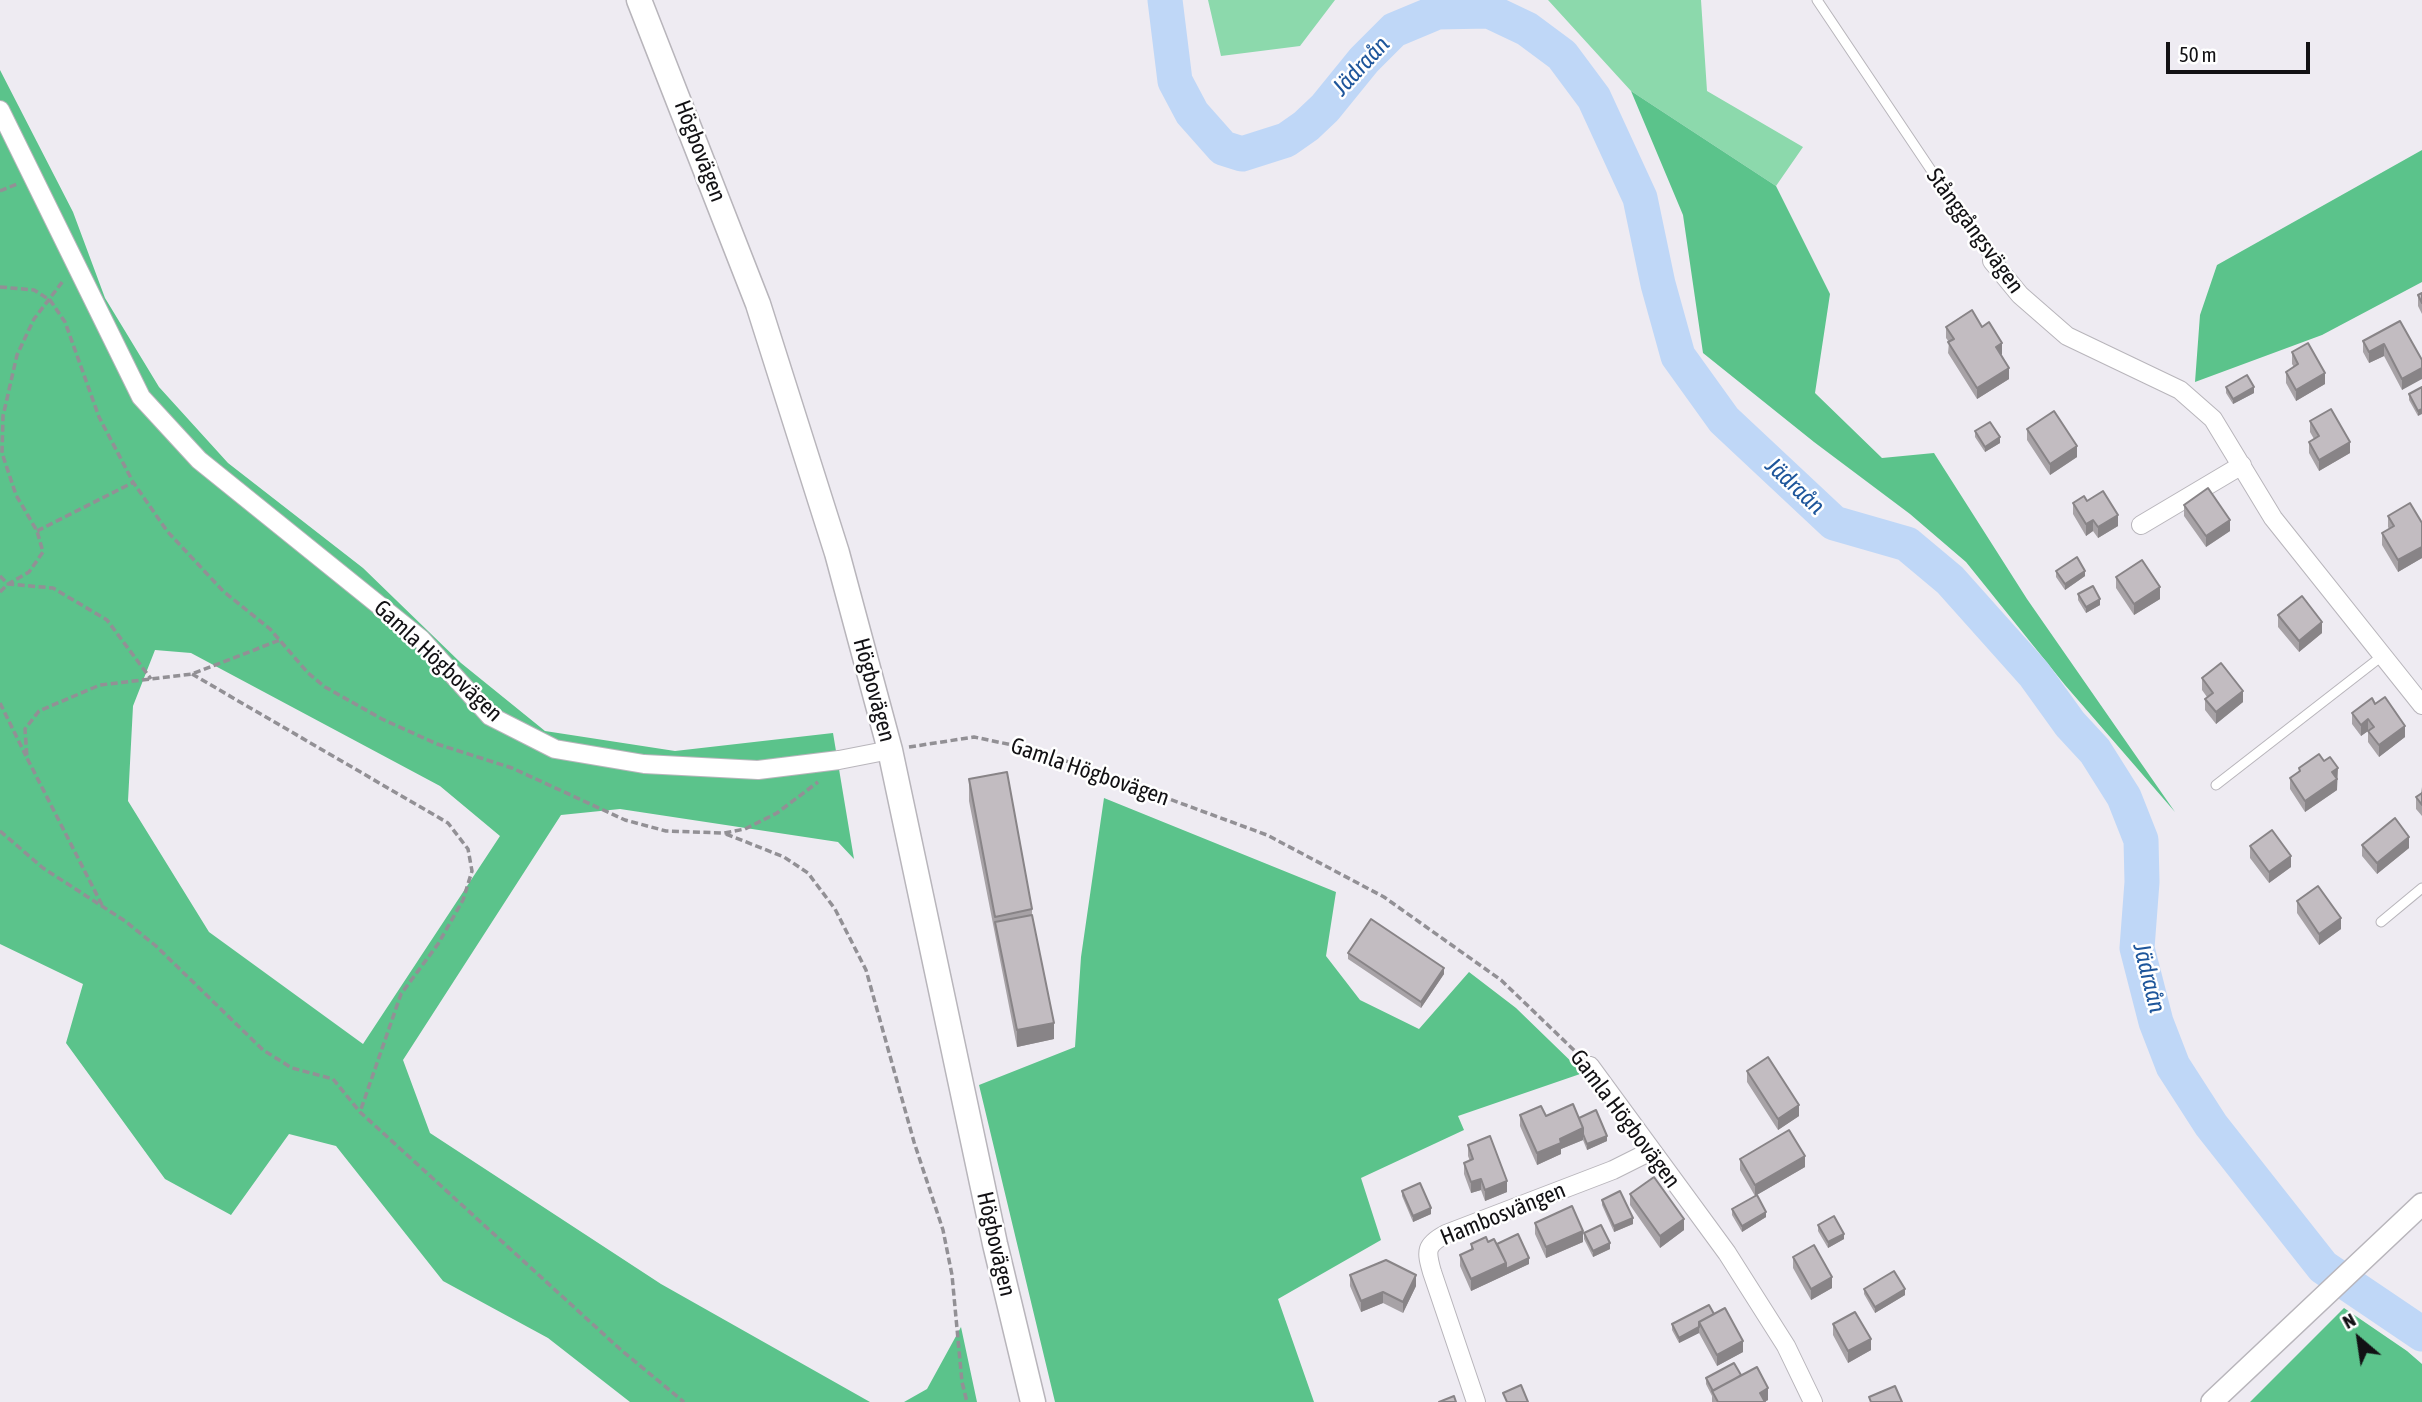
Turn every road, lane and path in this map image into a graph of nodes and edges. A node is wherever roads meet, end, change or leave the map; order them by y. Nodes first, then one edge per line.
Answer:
1 (639, 0) edge
2 (1817, 0) edge
3 (0, 110) edge
4 (1992, 261) joint
5 (0, 288) edge
6 (50, 300) junction
7 (2242, 465) junction
8 (133, 482) junction
9 (2141, 525) dead end
10 (37, 531) junction
11 (0, 576) edge
12 (8, 584) junction
13 (0, 592) edge
14 (280, 640) junction
15 (2382, 656) junction
16 (191, 674) junction
17 (151, 679) junction
18 (0, 703) edge
19 (2422, 705) edge
20 (890, 750) junction
21 (27, 758) junction
22 (839, 760) junction
23 (2216, 785) dead end
24 (0, 831) edge
25 (724, 833) junction
26 (2422, 888) edge
27 (103, 906) junction
28 (2381, 922) dead end
29 (1590, 1066) joint
30 (360, 1112) junction
31 (1651, 1151) junction
32 (2422, 1204) edge
33 (684, 1402) edge
34 (967, 1402) edge
35 (1033, 1402) edge
36 (1476, 1402) edge
37 (1813, 1402) edge
38 (2212, 1402) edge

1 - 20 main road, Högbovägen
2 - 4 lane, Stånggångsvägen
3 - 22 street, Gamla Högbovägen
4 - 7 street, Stånggångsvägen
5 - 6 path
6 - 8 path
6 - 10 path
7 - 9 street
7 - 15 street, Stånggångsvägen
8 - 10 path
8 - 14 path
10 - 12 path
11 - 12 path
12 - 13 path
12 - 17 path
14 - 16 path
14 - 25 path
15 - 19 street, Stånggångsvägen
15 - 23 lane
16 - 17 path
16 - 30 path
17 - 21 path
18 - 21 path
20 - 22 street, Gamla Högbovägen
20 - 29 path, Gamla Högbovägen
20 - 35 main road, Högbovägen
21 - 27 path
22 - 25 path
24 - 27 path
25 - 34 path
26 - 28 lane
27 - 30 path
29 - 31 street, Gamla Högbovägen
30 - 33 path
31 - 36 street, Hambosvängen
31 - 37 street, Gamla Högbovägen
32 - 38 street

